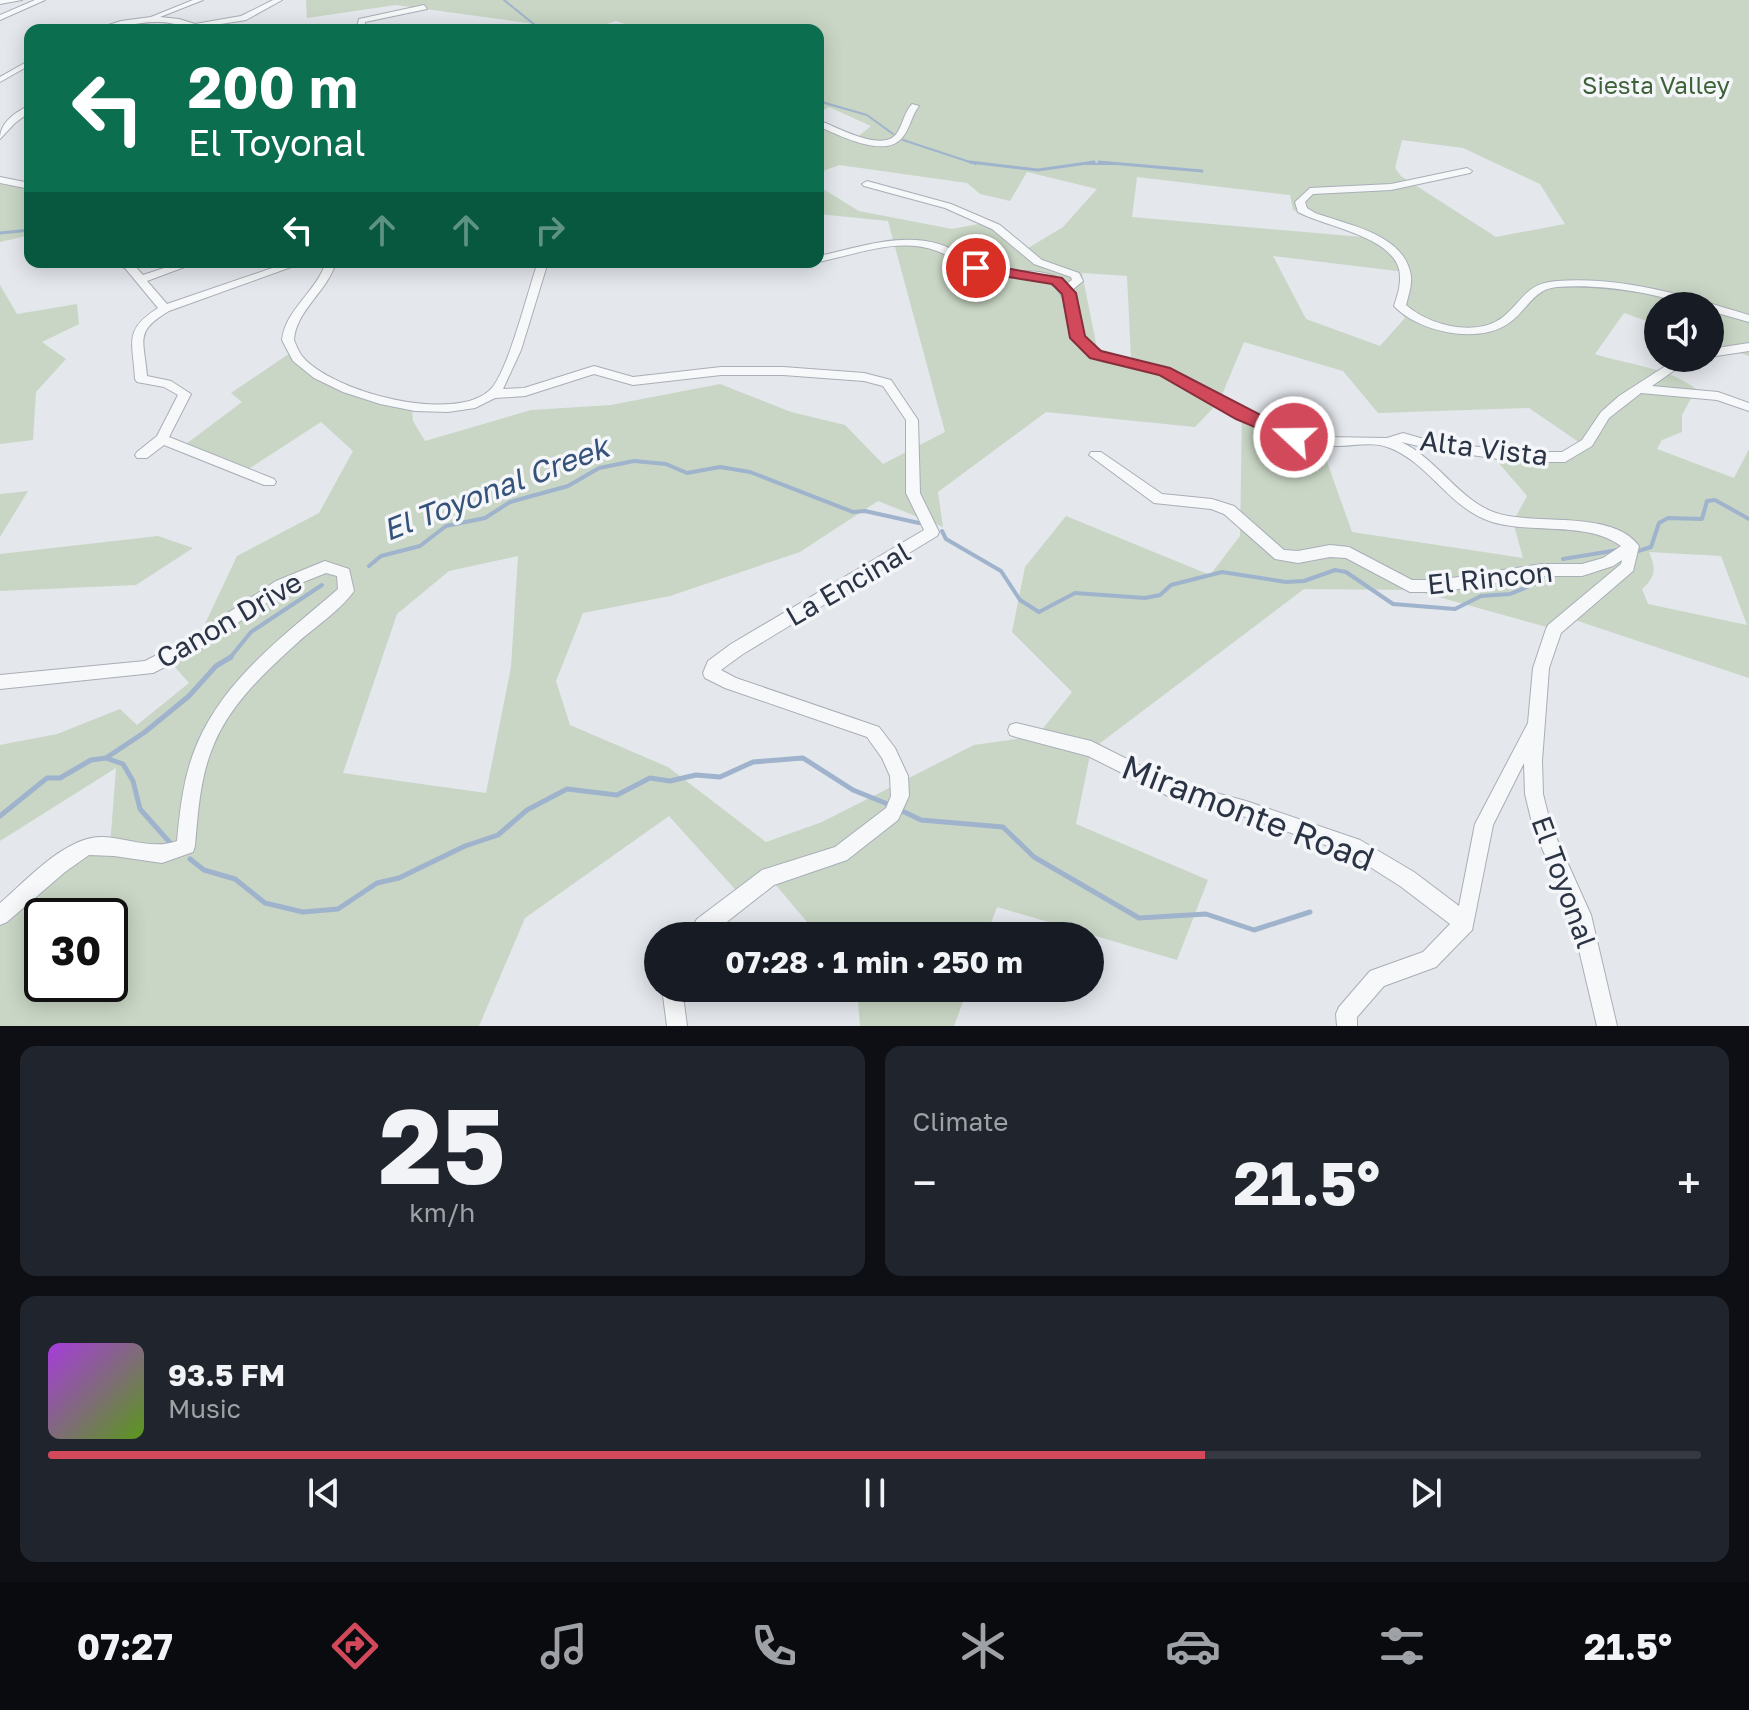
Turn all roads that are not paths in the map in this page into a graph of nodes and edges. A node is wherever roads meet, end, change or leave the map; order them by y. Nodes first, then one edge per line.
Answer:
1 (18, 0) edge
2 (41, 0) edge
3 (199, 0) edge
4 (278, 0) edge
5 (0, 2) edge
6 (424, 7) dead end
7 (0, 18) edge
8 (146, 19) junction
9 (124, 24) edge
10 (175, 24) edge
11 (217, 24) edge
12 (361, 24) edge
13 (24, 67) edge
14 (0, 80) edge
15 (915, 106) dead end
16 (24, 112) edge
17 (824, 126) edge
18 (0, 136) edge
19 (1467, 171) dead end
20 (0, 180) edge
21 (867, 184) dead end
22 (24, 185) edge
23 (824, 258) edge
24 (131, 268) edge
25 (175, 268) edge
26 (283, 268) edge
27 (329, 268) edge
28 (541, 268) edge
29 (142, 279) junction
30 (1066, 289) junction
31 (165, 309) junction
32 (1749, 319) edge
33 (1749, 347) edge
34 (1724, 351) edge
35 (1661, 372) edge
36 (1641, 389) junction
37 (493, 394) junction
38 (1749, 407) edge
39 (162, 439) junction
40 (1387, 442) junction
41 (142, 455) dead end
42 (1096, 455) dead end
43 (269, 482) dead end
44 (1632, 546) junction
45 (0, 682) edge
46 (1535, 725) junction
47 (1016, 730) dead end
48 (0, 915) edge
49 (709, 922) edge
50 (1465, 923) junction
51 (674, 1002) edge
52 (677, 1026) edge
53 (1347, 1026) edge
54 (1607, 1026) edge

1 - 5 street
2 - 7 street
3 - 8 street
4 - 11 street
6 - 12 street
8 - 9 street
8 - 10 street
13 - 14 street
15 - 17 street
16 - 18 street
19 - 32 street
20 - 22 street
21 - 30 street
23 - 30 street
24 - 29 street
25 - 29 street
26 - 31 street
27 - 37 street
28 - 37 street
29 - 31 street
30 - 40 street
31 - 39 street
33 - 34 street
35 - 36 street, Alta Vista
36 - 38 street
36 - 40 street, Alta Vista
37 - 49 street, La Encinal
39 - 41 street
39 - 43 street
40 - 44 street
42 - 44 street, El Rincon
44 - 46 street, El Toyonal
45 - 48 street, Canon Drive
46 - 50 street
46 - 54 street, El Toyonal
47 - 50 street, Miramonte Road
50 - 53 street
51 - 52 street

